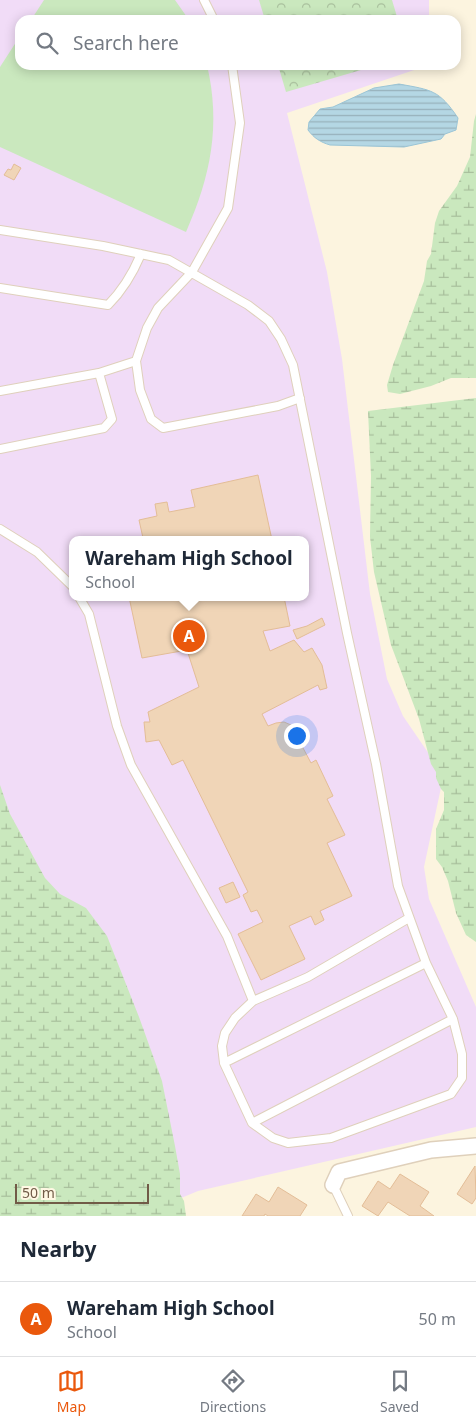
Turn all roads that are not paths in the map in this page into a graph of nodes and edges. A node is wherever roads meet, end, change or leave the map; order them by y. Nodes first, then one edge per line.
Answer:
1 (207, 1) edge
2 (212, 15) edge
3 (233, 70) edge
4 (0, 230) edge
5 (142, 254) junction
6 (192, 272) junction
7 (0, 288) edge
8 (136, 361) junction
9 (99, 373) junction
10 (0, 392) edge
11 (300, 398) junction
12 (0, 449) edge
13 (0, 529) edge
14 (69, 583) edge
15 (82, 601) edge
16 (409, 918) junction
17 (426, 964) junction
18 (253, 1001) junction
19 (453, 1019) junction
20 (224, 1062) junction
21 (252, 1123) junction
22 (476, 1146) edge
23 (333, 1185) joint
24 (348, 1216) edge

1 - 2 lane
3 - 6 lane
4 - 5 lane
5 - 6 lane
5 - 7 lane
6 - 8 lane
6 - 11 lane
8 - 9 lane
8 - 11 lane
9 - 10 lane
9 - 12 lane
11 - 16 lane
13 - 14 lane
15 - 18 lane
16 - 17 lane
16 - 18 lane
17 - 19 lane
17 - 20 lane
18 - 20 lane
19 - 21 lane
19 - 21 lane
20 - 21 lane
22 - 23 street
23 - 24 lane

